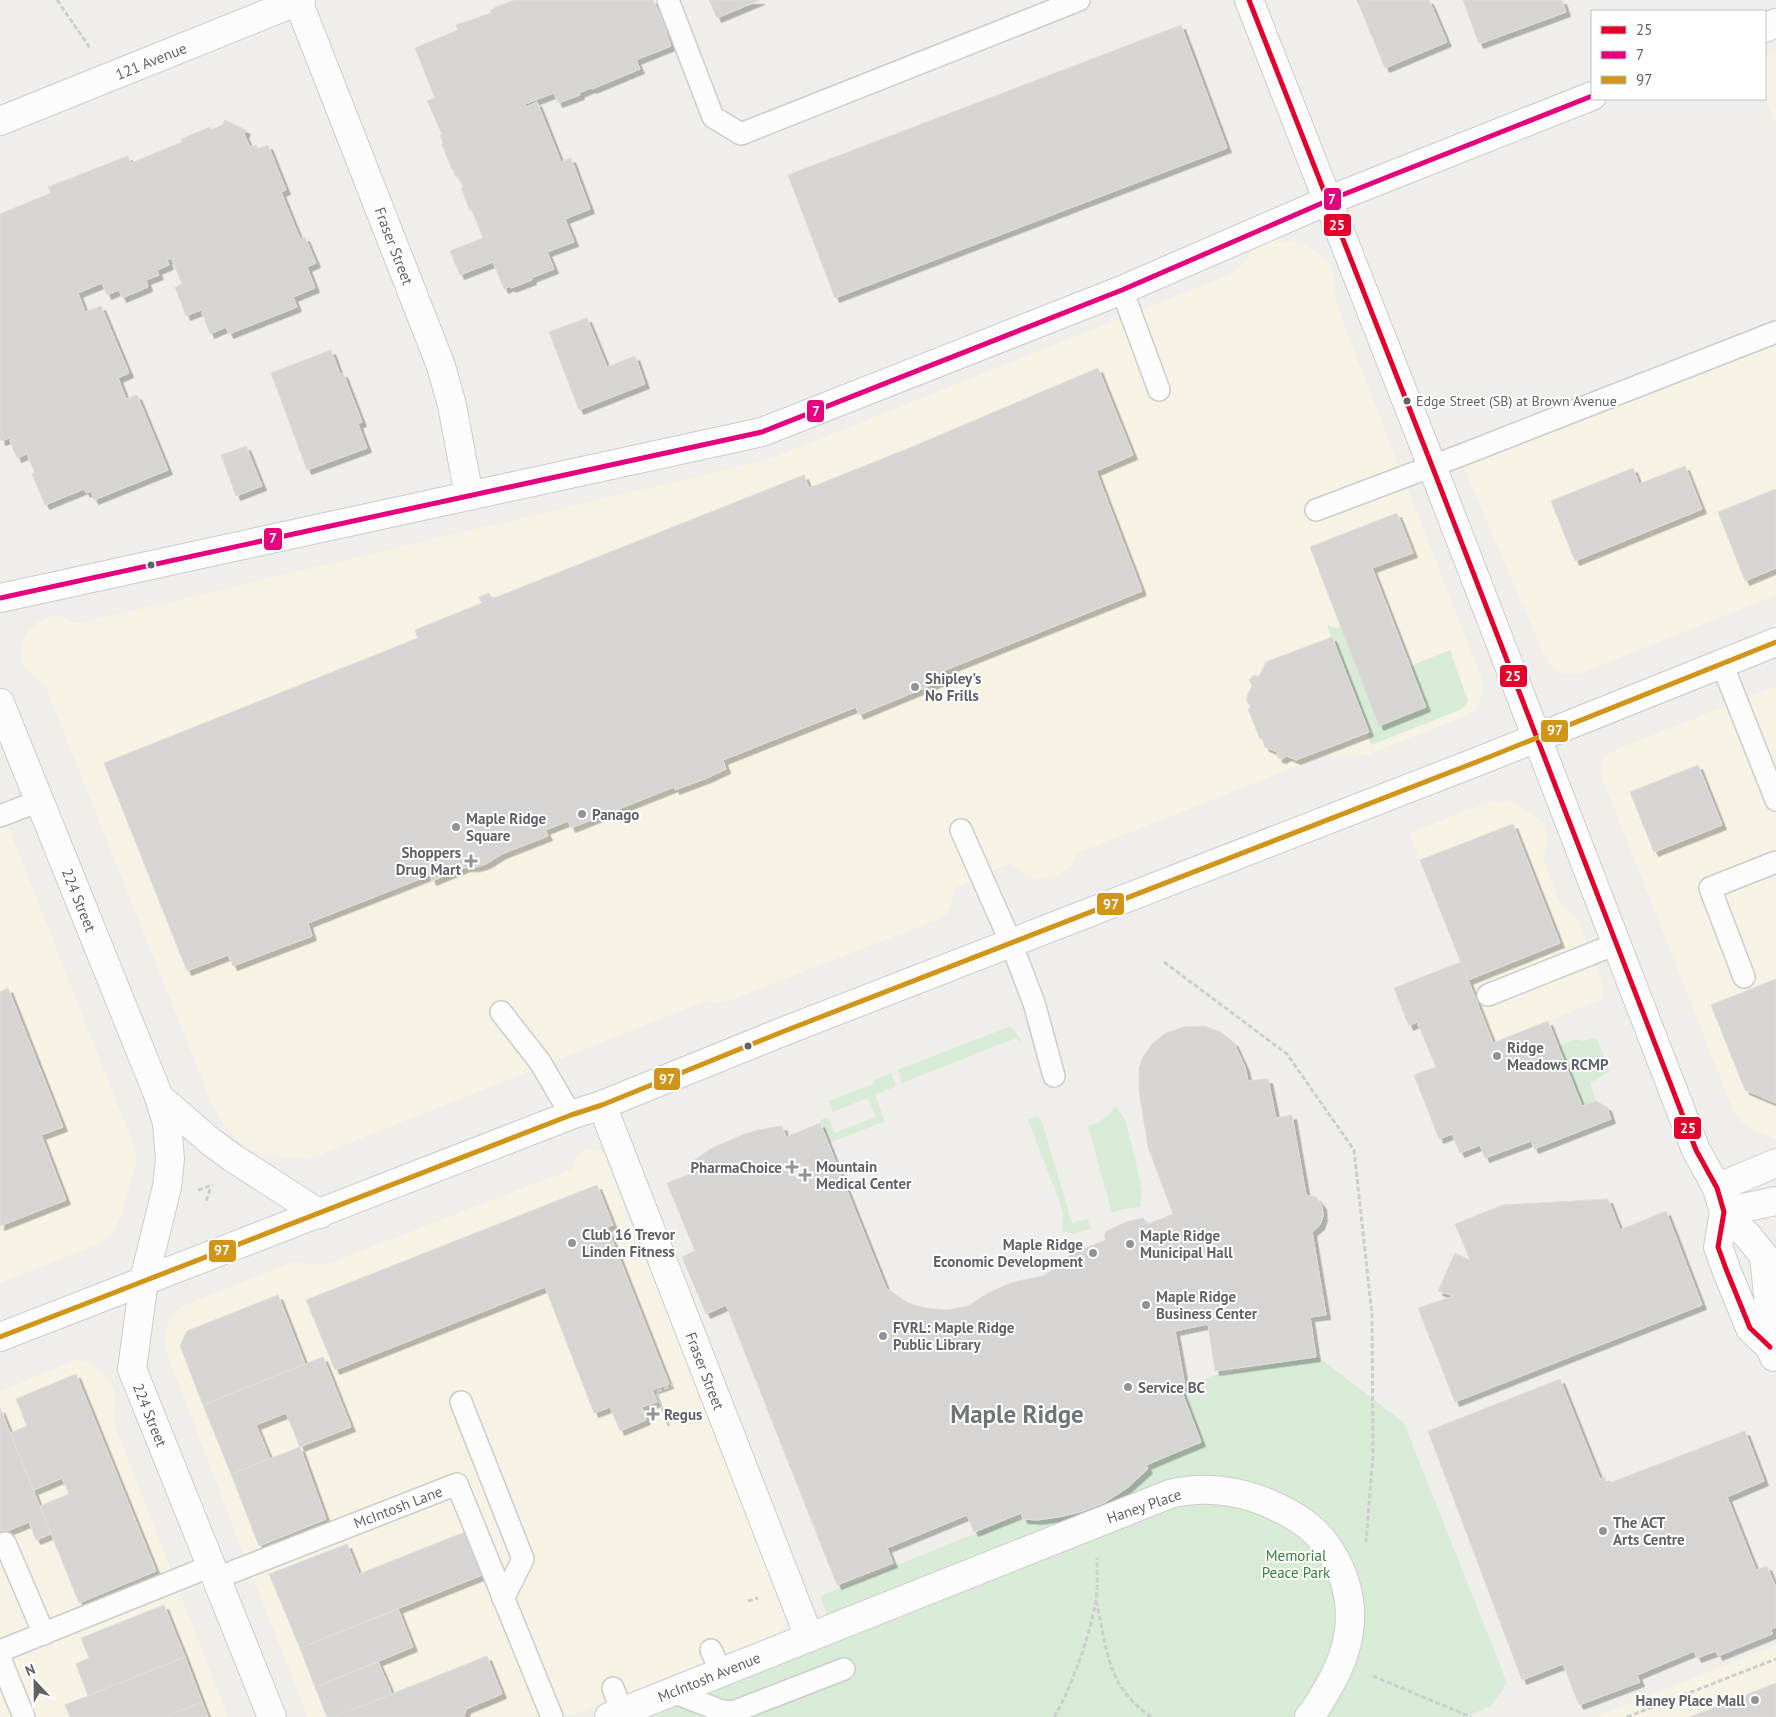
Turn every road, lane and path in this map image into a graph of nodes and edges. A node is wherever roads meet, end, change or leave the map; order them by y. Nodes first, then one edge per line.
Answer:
1 (57, 0) edge
2 (668, 0) edge
3 (1079, 0) edge
4 (1249, 0) edge
5 (299, 1) edge
6 (90, 48) dead end
7 (1591, 96) edge
8 (0, 121) edge
9 (1327, 201) junction
10 (1122, 290) junction
11 (1776, 332) edge
12 (1159, 390) dead end
13 (1432, 466) junction
14 (469, 496) junction
15 (1316, 510) dead end
16 (0, 598) edge
17 (1776, 642) edge
18 (1722, 664) junction
19 (0, 703) edge
20 (1538, 738) junction
21 (1776, 800) edge
22 (39, 801) junction
23 (0, 816) edge
24 (961, 830) dead end
25 (1776, 862) edge
26 (1011, 943) junction
27 (1616, 944) junction
28 (1164, 962) dead end
29 (1744, 977) dead end
30 (1488, 995) dead end
31 (501, 1012) dead end
32 (1054, 1076) dead end
33 (160, 1097) junction
34 (602, 1105) junction
35 (571, 1115) junction
36 (1776, 1163) edge
37 (218, 1181) dead end
38 (211, 1186) junction
39 (196, 1191) dead end
40 (1721, 1200) junction
41 (206, 1201) dead end
42 (1776, 1201) edge
43 (320, 1214) junction
44 (1770, 1259) edge
45 (144, 1280) junction
46 (0, 1337) edge
47 (1773, 1355) edge
48 (673, 1385) dead end
49 (460, 1402) dead end
50 (669, 1426) dead end
51 (1366, 1542) dead end
52 (5, 1543) dead end
53 (1097, 1556) dead end
54 (214, 1572) junction
55 (759, 1597) dead end
56 (503, 1599) junction
57 (1096, 1600) junction
58 (748, 1601) dead end
59 (44, 1634) junction
60 (809, 1637) junction
61 (0, 1651) edge
62 (0, 1658) edge
63 (1776, 1659) edge
64 (844, 1669) dead end
65 (1373, 1676) dead end
66 (672, 1692) junction
67 (615, 1706) edge
68 (24, 1717) edge
69 (272, 1717) edge
70 (552, 1717) edge
71 (1054, 1717) edge
72 (1151, 1717) edge
73 (1309, 1717) edge
74 (1471, 1717) edge
75 (1628, 1717) edge

1 - 6 path
2 - 3 lane
4 - 9 street
5 - 8 street, 121 Avenue
5 - 14 street, Fraser Street
7 - 9 street
9 - 10 street
9 - 13 street
10 - 12 lane
10 - 14 street
11 - 13 lane
13 - 15 lane
13 - 20 street
14 - 16 street
17 - 18 street
18 - 20 street
18 - 21 lane
19 - 22 street, 224 Street
20 - 26 street
20 - 27 street
22 - 23 lane
22 - 33 street, 224 Street
24 - 26 lane
25 - 29 lane
26 - 32 lane
26 - 34 street
27 - 30 lane
27 - 40 street
28 - 51 path
31 - 35 lane
33 - 43 street, 224 Street
33 - 45 street, 224 Street
34 - 35 street
34 - 60 street, Fraser Street
35 - 43 street
36 - 40 street
37 - 38 path
38 - 39 path
38 - 41 path
40 - 42 street
40 - 44 street
40 - 47 street
43 - 45 street
44 - 47 street
45 - 46 street
45 - 54 street, 224 Street
48 - 50 path
49 - 56 lane
52 - 59 lane
53 - 57 path
54 - 56 lane, McIntosh Lane
54 - 59 lane
54 - 69 street, 224 Street
55 - 58 path
56 - 70 lane, McIntosh Lane
57 - 71 path
57 - 72 path
59 - 61 lane
60 - 66 street, McIntosh Avenue
60 - 73 street, Haney Place
62 - 68 lane
63 - 75 path
64 - 66 lane
65 - 74 path
66 - 67 street, McIntosh Avenue

